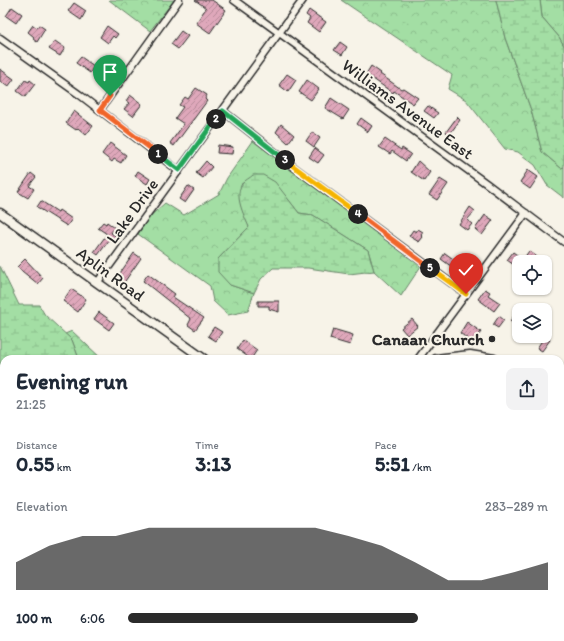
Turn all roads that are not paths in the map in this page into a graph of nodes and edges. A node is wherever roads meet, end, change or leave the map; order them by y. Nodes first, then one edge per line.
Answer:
1 (179, 0) edge
2 (234, 0) edge
3 (303, 0) edge
4 (279, 32) junction
5 (0, 38) edge
6 (100, 110) junction
7 (223, 111) junction
8 (179, 170) junction
9 (0, 213) edge
10 (526, 213) junction
11 (564, 242) edge
12 (97, 283) junction
13 (466, 294) junction
14 (198, 355) edge
15 (421, 355) edge

1 - 6 street
2 - 4 street, Williams Avenue East
3 - 4 street, Lake Drive
4 - 7 street, Lake Drive
4 - 10 street, Williams Avenue East
5 - 6 street
6 - 8 street
7 - 8 street, Lake Drive
7 - 13 street
8 - 12 street, Lake Drive
9 - 12 street, Aplin Road
10 - 11 street, Williams Avenue East
10 - 13 street
12 - 14 street, Aplin Road
13 - 15 street

